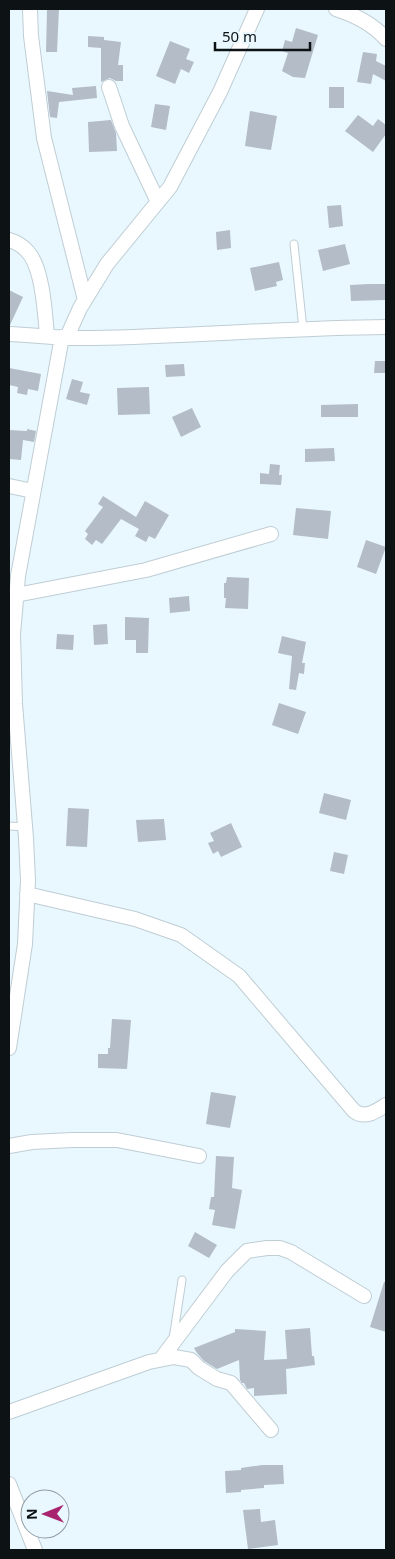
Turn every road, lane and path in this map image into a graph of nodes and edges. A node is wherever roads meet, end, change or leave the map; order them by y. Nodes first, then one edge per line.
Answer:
1 (30, 9) edge
2 (257, 9) edge
3 (336, 9) edge
4 (386, 39) edge
5 (109, 87) dead end
6 (158, 202) junction
7 (9, 240) edge
8 (294, 244) dead end
9 (85, 300) junction
10 (386, 327) edge
11 (303, 329) junction
12 (9, 334) edge
13 (47, 336) junction
14 (64, 337) junction
15 (9, 486) edge
16 (33, 491) junction
17 (271, 534) dead end
18 (16, 595) junction
19 (9, 826) edge
20 (25, 827) junction
21 (27, 894) junction
22 (9, 1048) edge
23 (386, 1106) edge
24 (9, 1146) edge
25 (199, 1156) dead end
26 (182, 1280) dead end
27 (364, 1296) dead end
28 (172, 1344) junction
29 (161, 1359) junction
30 (9, 1412) edge
31 (271, 1430) dead end
32 (9, 1484) edge
33 (35, 1550) edge

1 - 9 street
2 - 6 street
3 - 4 street
5 - 6 street
6 - 9 street
7 - 13 street
8 - 11 lane
9 - 14 street
10 - 11 street
11 - 14 street
12 - 13 street
13 - 14 street
14 - 16 street
15 - 16 street
16 - 18 street
17 - 18 street
18 - 20 street
19 - 20 lane
20 - 21 street
21 - 22 street
21 - 23 street
24 - 25 street
26 - 28 lane
27 - 28 street
28 - 29 street
29 - 30 street
29 - 31 street
32 - 33 street

